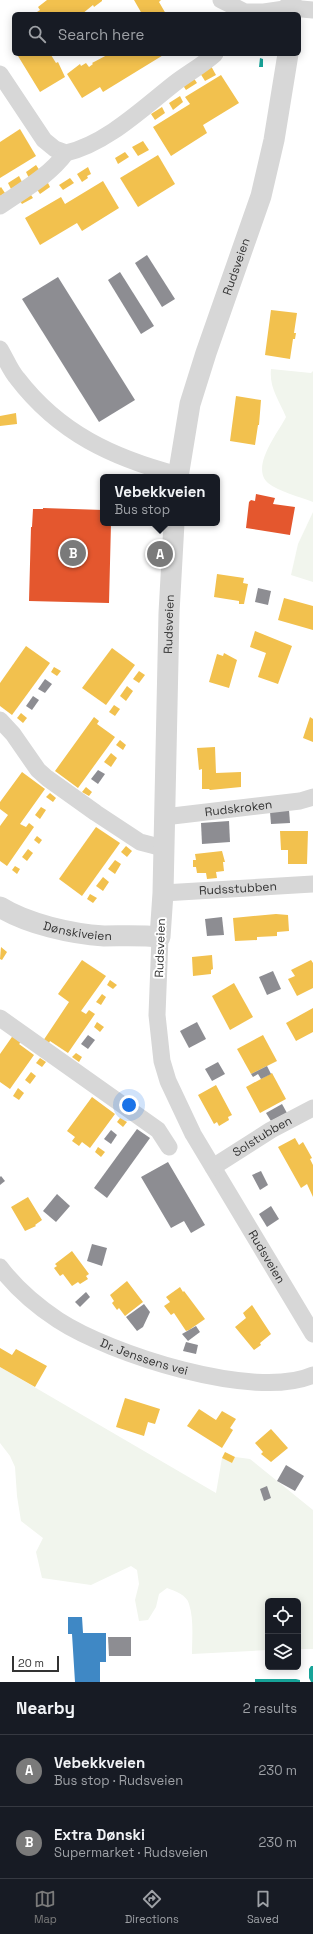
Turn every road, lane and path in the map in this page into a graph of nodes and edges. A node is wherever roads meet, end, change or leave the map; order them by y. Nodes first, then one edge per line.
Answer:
1 (221, 0) edge
2 (291, 7) edge
3 (313, 10) edge
4 (242, 12) edge
5 (264, 12) edge
6 (212, 56) edge
7 (288, 56) edge
8 (0, 74) edge
9 (66, 153) junction
10 (0, 206) edge
11 (0, 349) edge
12 (172, 474) edge
13 (178, 474) edge
14 (174, 526) edge
15 (0, 720) edge
16 (313, 797) edge
17 (164, 817) junction
18 (163, 848) junction
19 (313, 884) edge
20 (163, 893) junction
21 (0, 907) edge
22 (160, 937) junction
23 (0, 1018) edge
24 (313, 1108) edge
25 (170, 1147) dead end
26 (213, 1167) junction
27 (0, 1267) edge
28 (313, 1334) edge
29 (313, 1375) edge

1 - 4 street
2 - 3 street
2 - 5 street
6 - 9 street
7 - 13 street, Rudsveien
8 - 9 street
9 - 10 street
11 - 12 street
14 - 17 street, Rudsveien
15 - 18 street
16 - 17 street, Rudskroken
17 - 18 street, Rudsveien
18 - 20 street, Rudsveien
19 - 20 street, Rudsstubben
20 - 22 street, Rudsveien
21 - 22 street, Dønskiveien
22 - 26 street, Rudsveien
23 - 25 street
24 - 26 street, Solstubben
26 - 28 street, Rudsveien
27 - 29 street, Dr. Jenssens vei

